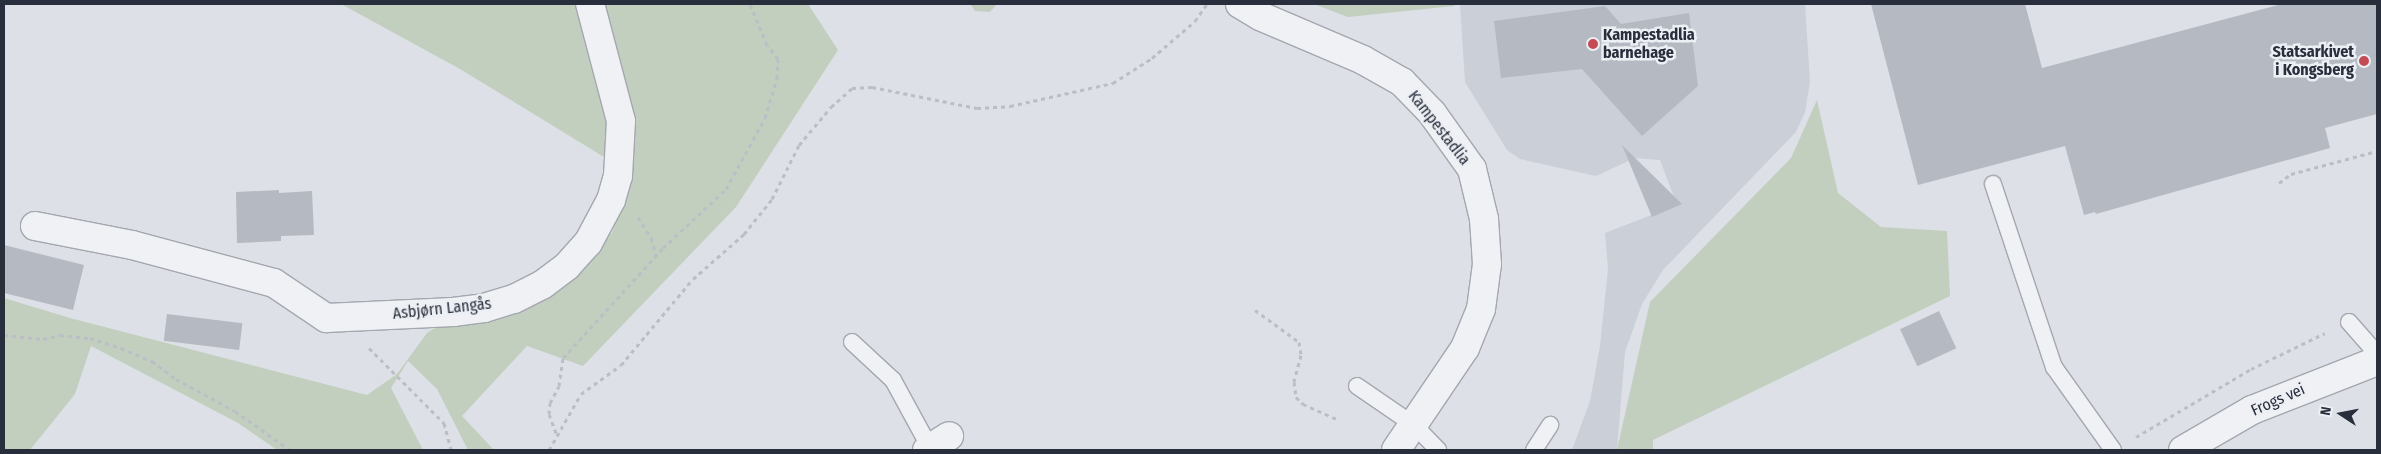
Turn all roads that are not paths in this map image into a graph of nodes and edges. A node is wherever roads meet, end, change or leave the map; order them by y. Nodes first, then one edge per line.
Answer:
1 (590, 4) edge
2 (1240, 4) edge
3 (1993, 184) dead end
4 (35, 226) dead end
5 (2349, 322) dead end
6 (852, 342) dead end
7 (2377, 354) edge
8 (2377, 361) edge
9 (1357, 386) dead end
10 (1414, 425) junction
11 (1550, 425) dead end
12 (935, 445) edge
13 (1396, 450) edge
14 (1438, 450) edge
15 (1534, 450) edge
16 (2113, 450) edge
17 (2183, 450) edge

1 - 4 street, Asbjørn Langås
2 - 10 street, Kampestadlia
3 - 16 lane
5 - 7 lane
6 - 12 lane
8 - 17 street, Frogs vei
9 - 10 lane
10 - 13 street, Kampestadlia
10 - 14 lane
11 - 15 lane

